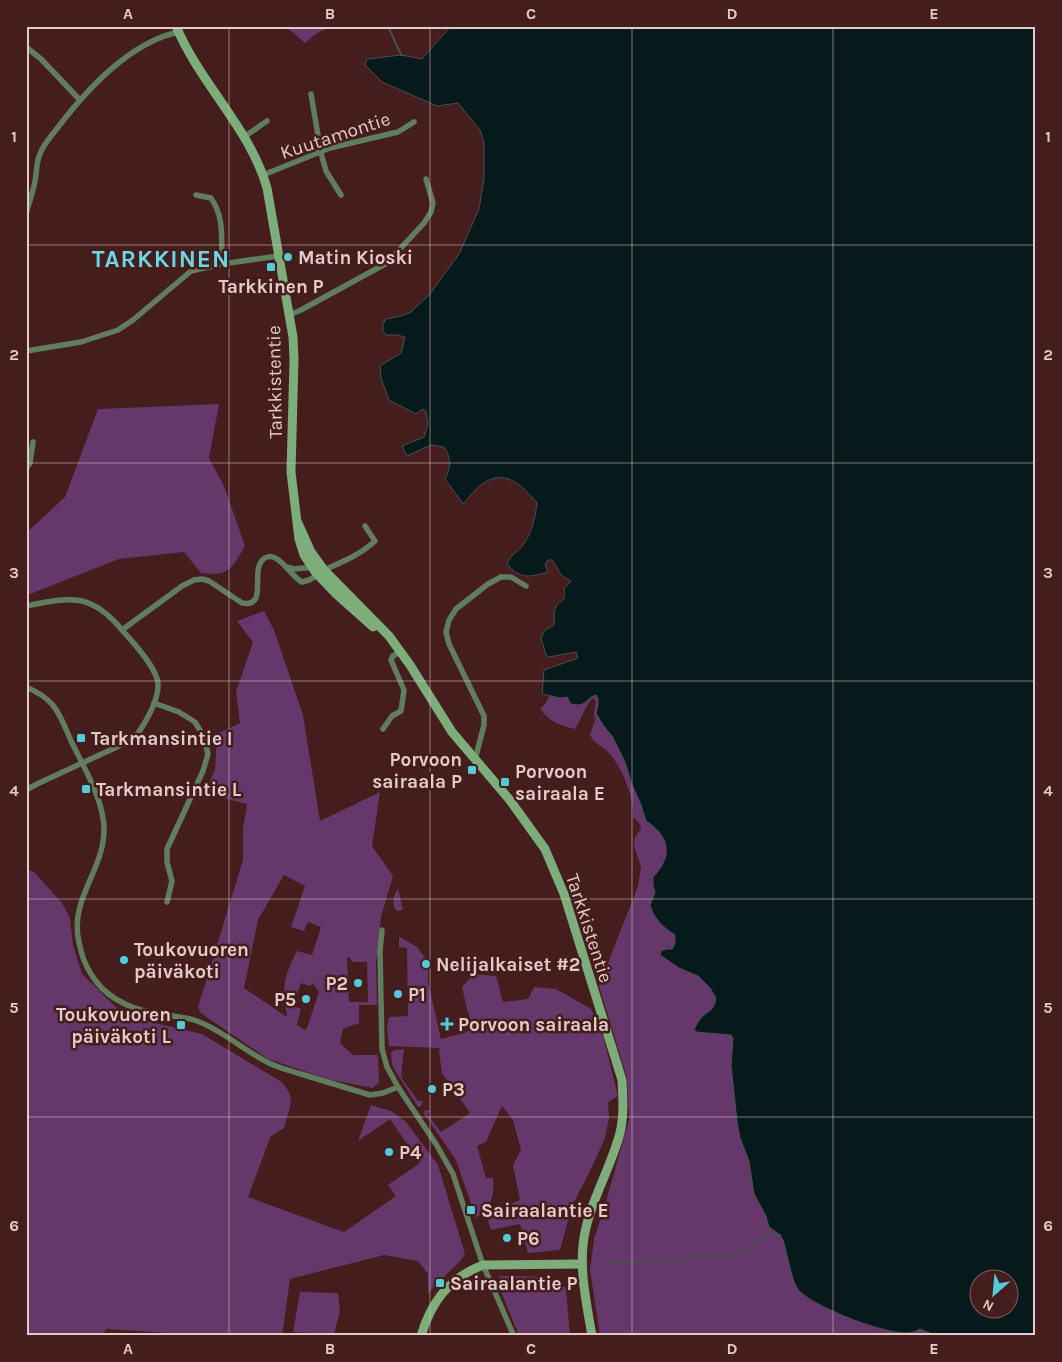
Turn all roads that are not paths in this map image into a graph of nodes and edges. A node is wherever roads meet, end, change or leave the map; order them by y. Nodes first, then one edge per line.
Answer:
1 (177, 29) edge
2 (26, 47) edge
3 (311, 94) dead end
4 (80, 99) junction
5 (267, 121) dead end
6 (414, 122) dead end
7 (244, 137) junction
8 (320, 153) junction
9 (263, 175) junction
10 (426, 179) dead end
11 (196, 195) dead end
12 (340, 195) dead end
13 (26, 214) edge
14 (278, 256) junction
15 (222, 264) junction
16 (289, 315) junction
17 (26, 351) edge
18 (33, 442) dead end
19 (26, 470) edge
20 (298, 523) junction
21 (366, 526) dead end
22 (311, 566) junction
23 (287, 567) junction
24 (321, 573) junction
25 (526, 586) dead end
26 (26, 606) edge
27 (122, 630) junction
28 (397, 648) junction
29 (26, 687) edge
30 (154, 702) junction
31 (383, 729) dead end
32 (475, 760) junction
33 (82, 763) junction
34 (26, 790) edge
35 (167, 902) dead end
36 (382, 930) dead end
37 (398, 1087) junction
38 (582, 1264) junction
39 (483, 1265) junction
40 (421, 1336) edge
41 (514, 1336) edge
42 (592, 1336) edge

1 - 4 street
1 - 7 street, Tarkkistentie
2 - 4 street
3 - 8 street
4 - 13 street
5 - 7 street
6 - 8 street, Kuutamontie
7 - 9 street, Tarkkistentie
8 - 9 street, Kuutamontie
8 - 12 street
9 - 14 street, Tarkkistentie
10 - 16 street
11 - 15 street
14 - 15 street
14 - 16 street, Tarkkistentie
15 - 17 street
16 - 20 street, Tarkkistentie
18 - 19 street
20 - 22 street, Tarkkistentie
20 - 24 street, Tarkkistentie
21 - 24 street
22 - 23 street
22 - 24 street, Tarkkistentie
23 - 24 street
23 - 27 street
24 - 28 street, Tarkkistentie
25 - 32 street
26 - 27 street
27 - 30 street
28 - 31 street
28 - 32 street, Tarkkistentie
29 - 33 street
30 - 33 street
30 - 35 street
32 - 38 street, Tarkkistentie
33 - 34 street
33 - 37 street
36 - 37 street
37 - 39 street
38 - 39 street
38 - 42 street, Tarkkistentie
39 - 40 street
39 - 41 street

